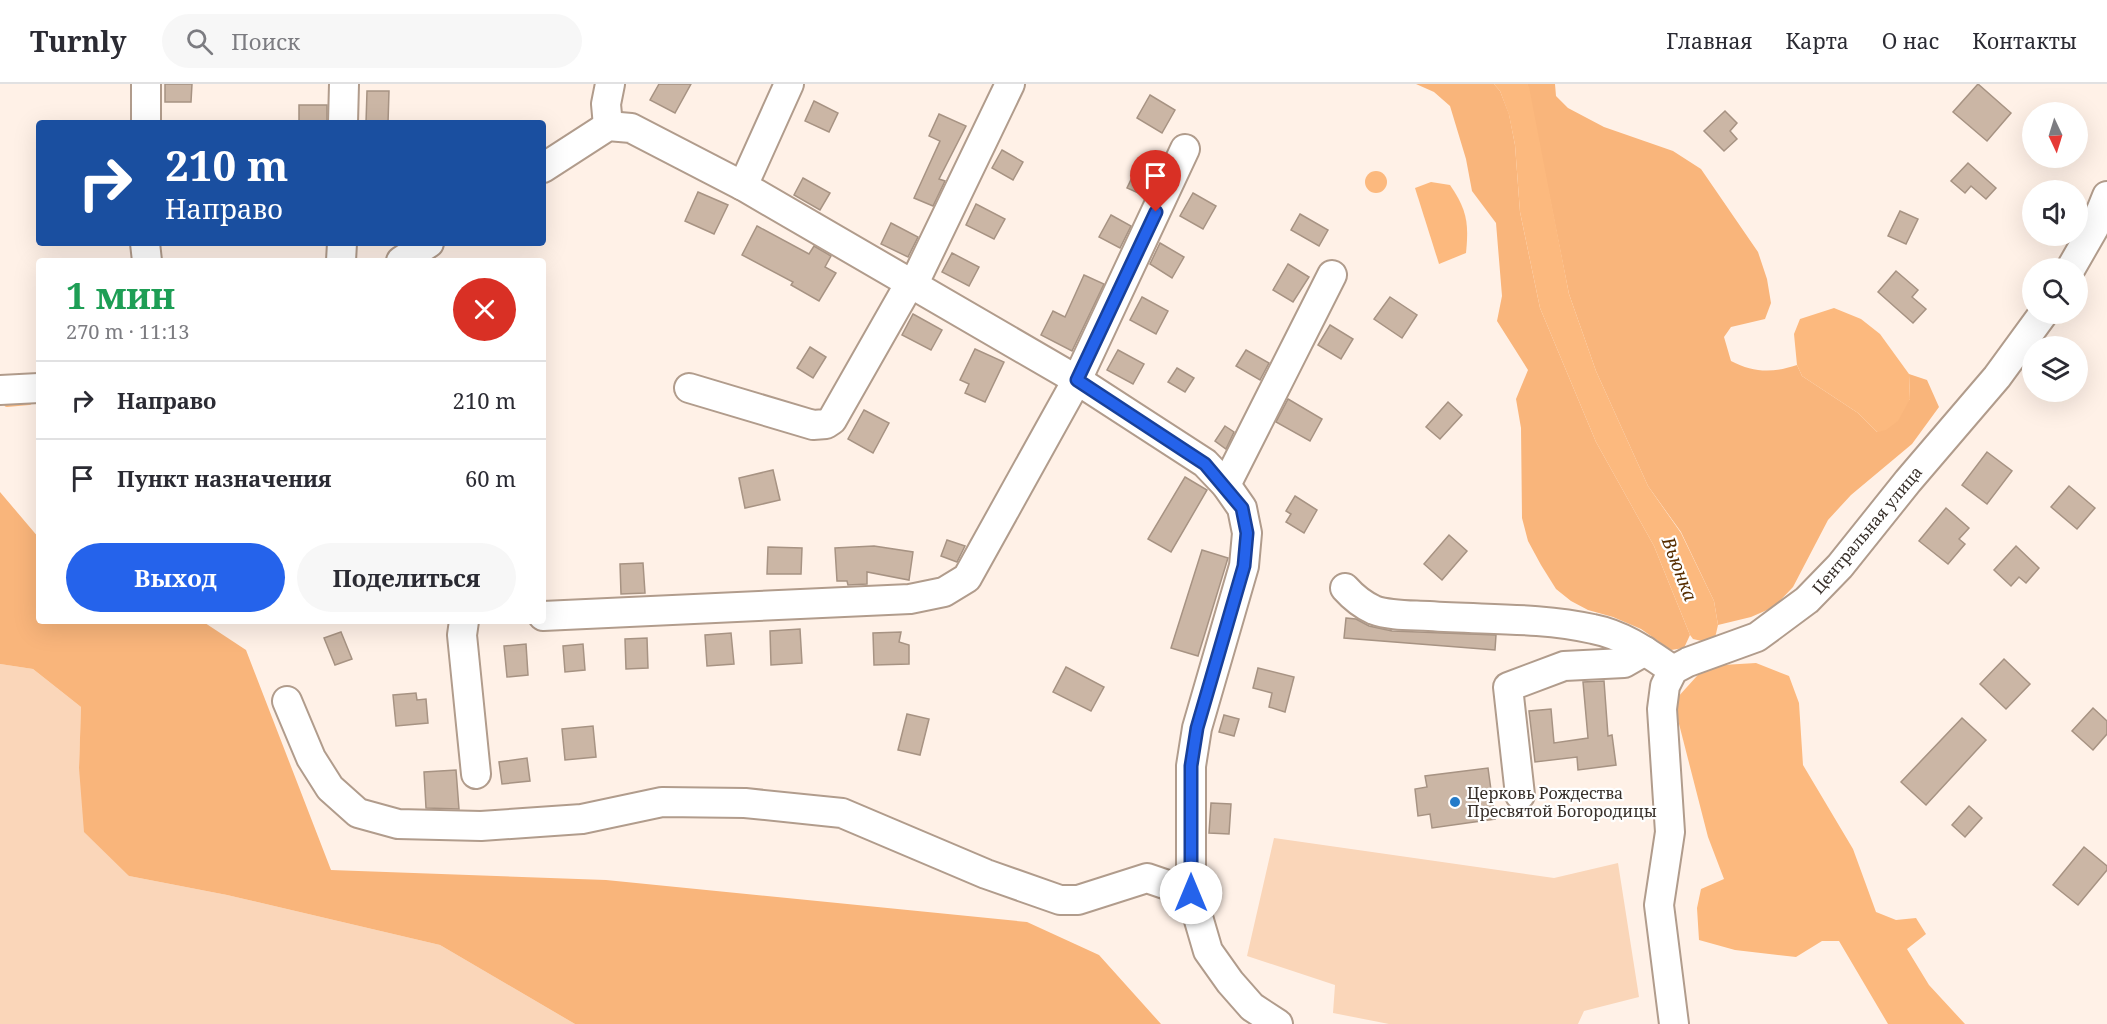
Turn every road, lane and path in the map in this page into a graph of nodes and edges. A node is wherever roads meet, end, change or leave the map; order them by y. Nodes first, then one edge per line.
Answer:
1 (146, 84) edge
2 (344, 84) edge
3 (610, 84) edge
4 (789, 84) edge
5 (1010, 84) edge
6 (146, 120) edge
7 (343, 120) edge
8 (608, 126) junction
9 (1185, 149) dead end
10 (546, 166) edge
11 (743, 186) junction
12 (2107, 196) edge
13 (424, 246) edge
14 (406, 258) edge
15 (2077, 258) edge
16 (1332, 275) dead end
17 (910, 283) junction
18 (2036, 324) edge
19 (1077, 380) junction
20 (36, 388) edge
21 (689, 388) dead end
22 (0, 390) edge
23 (1226, 485) junction
24 (1345, 588) dead end
25 (546, 616) edge
26 (464, 624) edge
27 (1645, 651) junction
28 (1681, 666) junction
29 (287, 701) dead end
30 (476, 774) dead end
31 (1520, 795) dead end
32 (1191, 893) junction
33 (1278, 1024) edge
34 (1674, 1024) edge

1 - 6 street
2 - 7 street
3 - 8 street
4 - 11 street
5 - 17 street
8 - 10 street
8 - 11 street
9 - 19 street
11 - 17 street
12 - 15 street
13 - 14 street
16 - 23 street
17 - 19 street
17 - 21 street
18 - 28 street, Центральная улица
19 - 23 street
19 - 25 street
20 - 22 street
23 - 32 street
24 - 27 street
26 - 30 street
27 - 28 street
27 - 31 street
28 - 34 street
29 - 32 street
32 - 33 street

